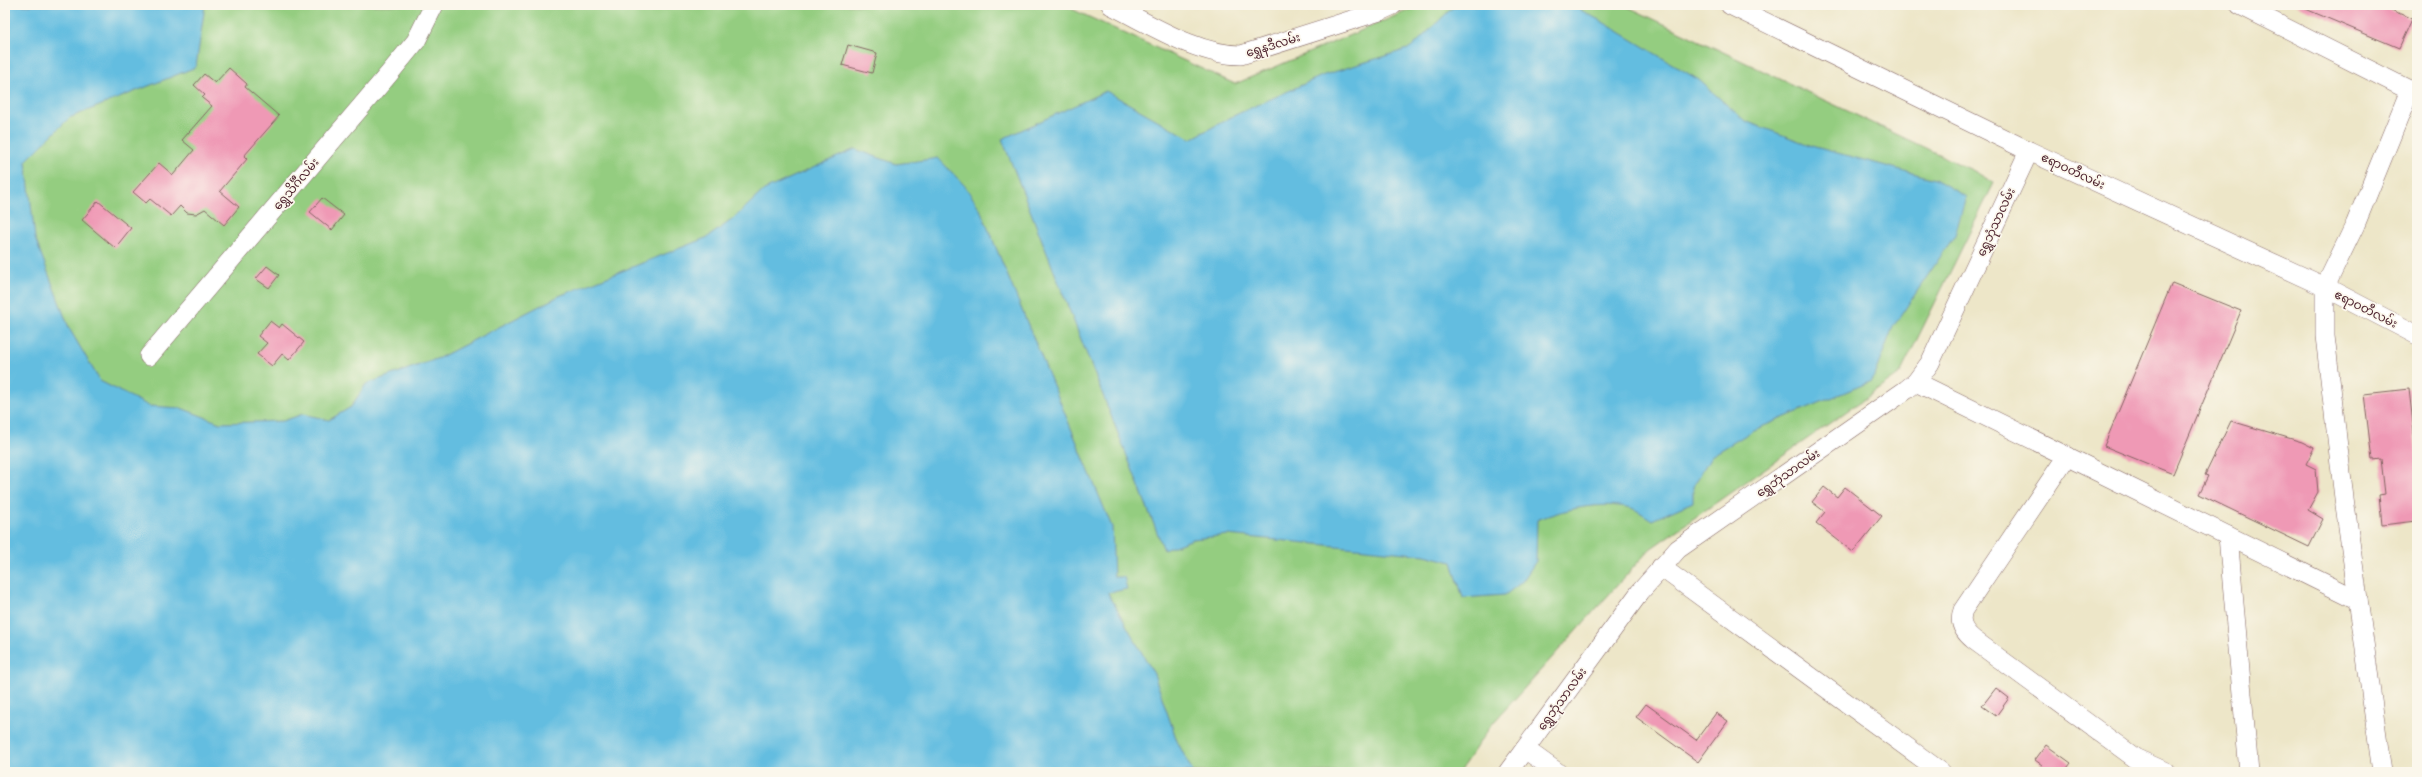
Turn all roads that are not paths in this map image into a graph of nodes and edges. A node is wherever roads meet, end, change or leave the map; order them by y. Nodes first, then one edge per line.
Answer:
1 (434, 5) edge
2 (1111, 5) edge
3 (1393, 5) edge
4 (1730, 5) edge
5 (2240, 5) edge
6 (2413, 92) edge
7 (2029, 151) junction
8 (2325, 287) junction
9 (2417, 335) edge
10 (149, 356) dead end
11 (1916, 382) junction
12 (2067, 456) junction
13 (2228, 536) junction
14 (1661, 566) junction
15 (2358, 600) junction
16 (1525, 749) junction
17 (2134, 765) edge
18 (1508, 772) edge
19 (1558, 772) edge
20 (1942, 772) edge
21 (2166, 772) edge
22 (2249, 772) edge
23 (2382, 772) edge

1 - 10 street, ရွှေသိင်္ဂီလမ်း
2 - 3 street, ရွှေနဒီလမ်း
4 - 7 street, ဧရာဝတီလမ်း
5 - 6 street
6 - 8 street
7 - 8 street, ဧရာဝတီလမ်း
7 - 11 street, ရွှေဘုံသာလမ်း
8 - 9 street, ဧရာဝတီလမ်း
8 - 15 street
11 - 12 street
11 - 14 street, ရွှေဘုံသာလမ်း
12 - 13 street
12 - 17 street
13 - 15 street
13 - 22 street
14 - 16 street, ရွှေဘုံသာလမ်း
14 - 20 street
15 - 23 street
16 - 18 street, ရွှေဘုံသာလမ်း
16 - 19 street
17 - 21 street

